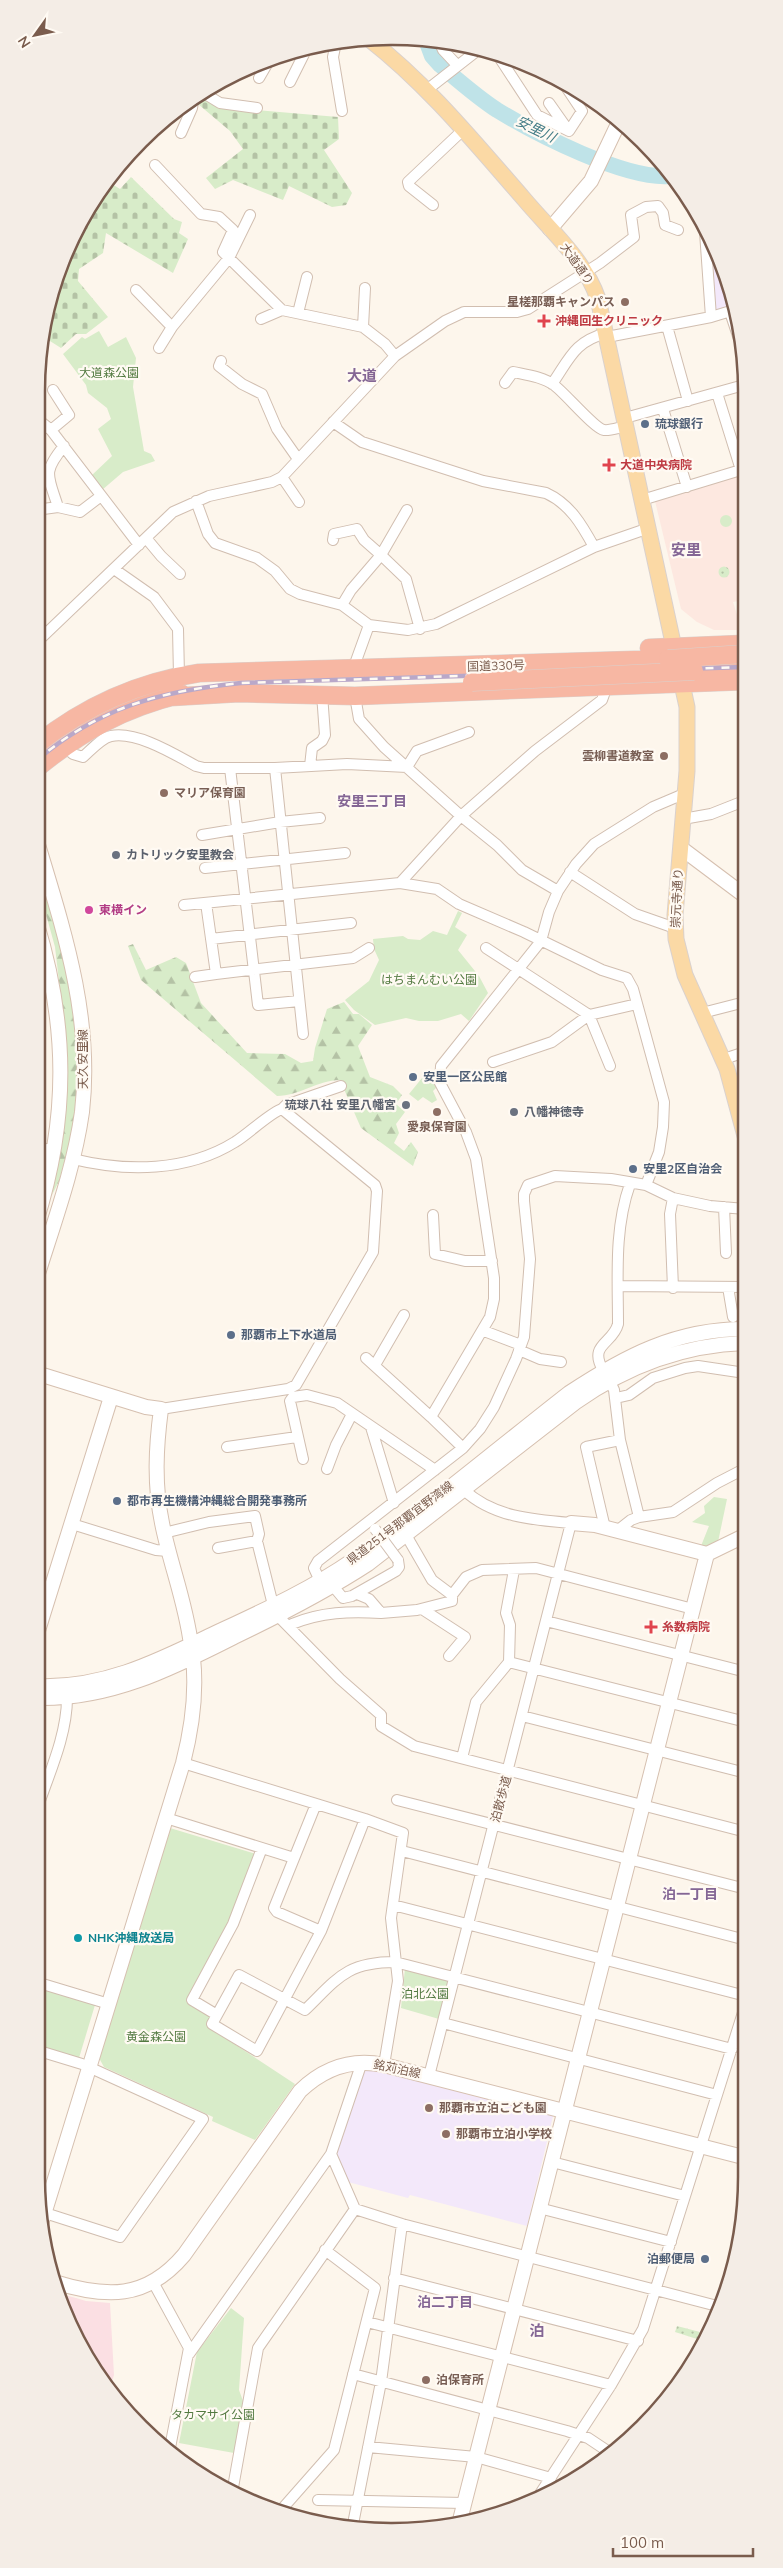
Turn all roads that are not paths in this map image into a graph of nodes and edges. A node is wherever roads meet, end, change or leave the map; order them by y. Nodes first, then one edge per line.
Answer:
1 (378, 46) edge
2 (443, 49) edge
3 (334, 50) edge
4 (471, 55) edge
5 (303, 57) edge
6 (502, 63) edge
7 (455, 66) junction
8 (264, 69) edge
9 (259, 78) dead end
10 (290, 82) dead end
11 (428, 89) junction
12 (571, 95) edge
13 (209, 96) edge
14 (549, 103) dead end
15 (257, 108) dead end
16 (192, 109) edge
17 (342, 111) dead end
18 (616, 128) edge
19 (463, 130) junction
20 (569, 131) junction
21 (181, 133) dead end
22 (155, 165) dead end
23 (433, 205) dead end
24 (250, 215) dead end
25 (550, 229) junction
26 (678, 230) dead end
27 (706, 246) edge
28 (229, 258) junction
29 (585, 272) junction
30 (307, 277) dead end
31 (365, 288) dead end
32 (136, 290) dead end
33 (282, 310) junction
34 (728, 312) edge
35 (298, 313) junction
36 (711, 317) junction
37 (261, 319) dead end
38 (667, 326) junction
39 (172, 327) junction
40 (363, 327) junction
41 (607, 335) junction
42 (159, 348) dead end
43 (395, 356) junction
44 (221, 361) dead end
45 (505, 383) dead end
46 (552, 384) junction
47 (738, 386) edge
48 (53, 390) dead end
49 (717, 392) junction
50 (688, 401) junction
51 (663, 409) junction
52 (333, 422) junction
53 (626, 422) junction
54 (45, 425) edge
55 (51, 430) junction
56 (64, 446) junction
57 (738, 457) edge
58 (298, 459) junction
59 (738, 470) edge
60 (282, 477) junction
61 (687, 487) junction
62 (101, 496) junction
63 (642, 500) junction
64 (196, 502) junction
65 (299, 502) dead end
66 (58, 507) junction
67 (45, 509) edge
68 (407, 510) dead end
69 (649, 528) junction
70 (333, 540) dead end
71 (143, 541) junction
72 (594, 547) junction
73 (381, 555) junction
74 (114, 569) junction
75 (180, 574) dead end
76 (342, 605) junction
77 (369, 625) junction
78 (420, 629) junction
79 (45, 634) edge
80 (738, 644) edge
81 (676, 648) junction
82 (738, 654) edge
83 (356, 661) junction
84 (738, 668) edge
85 (248, 670) junction
86 (472, 674) junction
87 (179, 676) junction
88 (738, 680) edge
89 (684, 684) junction
90 (607, 686) junction
91 (322, 694) junction
92 (354, 696) junction
93 (170, 697) junction
94 (468, 732) dead end
95 (45, 737) edge
96 (65, 747) junction
97 (45, 762) edge
98 (310, 766) junction
99 (406, 767) junction
100 (230, 768) junction
101 (275, 768) junction
102 (686, 793) junction
103 (738, 803) edge
104 (461, 816) junction
105 (320, 818) dead end
106 (683, 819) junction
107 (280, 822) junction
108 (239, 828) junction
109 (202, 835) dead end
110 (680, 848) junction
111 (346, 853) dead end
112 (284, 860) junction
113 (243, 864) junction
114 (45, 868) edge
115 (205, 868) dead end
116 (570, 872) junction
117 (400, 883) junction
118 (558, 891) junction
119 (738, 891) edge
120 (288, 895) junction
121 (246, 899) junction
122 (206, 903) junction
123 (184, 905) dead end
124 (351, 923) dead end
125 (675, 928) junction
126 (292, 930) junction
127 (250, 934) junction
128 (211, 938) junction
129 (541, 941) junction
130 (369, 948) dead end
131 (486, 948) dead end
132 (45, 956) edge
133 (295, 965) junction
134 (254, 970) junction
135 (518, 970) junction
136 (216, 974) junction
137 (194, 977) dead end
138 (299, 1001) junction
139 (638, 1004) junction
140 (738, 1004) edge
141 (702, 1013) junction
142 (589, 1015) junction
143 (302, 1034) dead end
144 (738, 1054) edge
145 (724, 1059) junction
146 (493, 1062) dead end
147 (610, 1066) dead end
148 (738, 1085) edge
149 (341, 1086) dead end
150 (282, 1109) junction
151 (45, 1151) edge
152 (53, 1152) junction
153 (72, 1159) junction
154 (630, 1184) junction
155 (45, 1185) edge
156 (646, 1185) junction
157 (672, 1198) junction
158 (724, 1207) junction
159 (738, 1208) edge
160 (433, 1215) dead end
161 (45, 1250) edge
162 (726, 1253) dead end
163 (492, 1261) junction
164 (618, 1286) junction
165 (728, 1287) junction
166 (738, 1287) edge
167 (673, 1288) junction
168 (404, 1315) dead end
169 (733, 1316) dead end
170 (738, 1329) edge
171 (484, 1331) junction
172 (738, 1344) edge
173 (520, 1348) junction
174 (366, 1358) dead end
175 (561, 1362) dead end
176 (374, 1365) junction
177 (738, 1372) edge
178 (606, 1375) junction
179 (45, 1376) edge
180 (111, 1397) junction
181 (616, 1398) junction
182 (161, 1409) junction
183 (352, 1414) junction
184 (431, 1417) junction
185 (371, 1427) junction
186 (297, 1438) junction
187 (620, 1440) junction
188 (227, 1447) dead end
189 (463, 1448) junction
190 (303, 1459) dead end
191 (327, 1469) dead end
192 (435, 1470) junction
193 (738, 1472) edge
194 (464, 1490) junction
195 (394, 1503) junction
196 (639, 1517) junction
197 (571, 1523) junction
198 (72, 1524) junction
199 (372, 1525) junction
200 (611, 1530) junction
201 (164, 1533) junction
202 (406, 1535) junction
203 (738, 1539) edge
204 (257, 1541) junction
205 (218, 1548) dead end
206 (168, 1551) junction
207 (707, 1554) junction
208 (514, 1570) junction
209 (558, 1574) junction
210 (320, 1581) junction
211 (333, 1586) junction
212 (357, 1594) junction
213 (452, 1595) junction
214 (45, 1609) edge
215 (422, 1609) junction
216 (693, 1609) junction
217 (276, 1610) junction
218 (381, 1613) junction
219 (546, 1621) junction
220 (292, 1630) junction
221 (192, 1652) junction
222 (682, 1655) junction
223 (449, 1656) dead end
224 (509, 1662) junction
225 (533, 1668) junction
226 (738, 1670) edge
227 (45, 1686) edge
228 (45, 1698) edge
229 (67, 1698) junction
230 (670, 1702) junction
231 (522, 1716) junction
232 (738, 1720) edge
233 (657, 1749) junction
234 (462, 1758) junction
235 (183, 1763) junction
236 (508, 1770) junction
237 (738, 1771) edge
238 (45, 1784) edge
239 (397, 1800) dead end
240 (316, 1804) junction
241 (643, 1805) junction
242 (166, 1818) junction
243 (365, 1819) junction
244 (494, 1824) junction
245 (738, 1830) edge
246 (262, 1848) junction
247 (402, 1851) junction
248 (294, 1858) junction
249 (629, 1859) junction
250 (482, 1872) junction
251 (738, 1887) edge
252 (393, 1906) junction
253 (617, 1906) junction
254 (469, 1924) junction
255 (321, 1930) junction
256 (738, 1938) edge
257 (604, 1959) junction
258 (395, 1962) junction
259 (455, 1976) junction
260 (45, 1985) edge
261 (738, 1994) edge
262 (285, 2000) junction
263 (109, 2004) junction
264 (590, 2012) junction
265 (217, 2015) junction
266 (443, 2023) junction
267 (738, 2029) edge
268 (732, 2049) junction
269 (45, 2053) edge
270 (578, 2059) junction
271 (362, 2062) junction
272 (384, 2065) junction
273 (88, 2067) junction
274 (429, 2076) junction
275 (718, 2096) junction
276 (565, 2111) junction
277 (701, 2146) junction
278 (331, 2154) junction
279 (738, 2156) edge
280 (552, 2162) junction
281 (686, 2196) junction
282 (47, 2207) edge
283 (540, 2208) junction
284 (355, 2209) junction
285 (48, 2220) edge
286 (402, 2224) junction
287 (670, 2242) junction
288 (325, 2250) junction
289 (527, 2256) junction
290 (394, 2278) junction
291 (152, 2282) junction
292 (62, 2284) edge
293 (656, 2290) junction
294 (714, 2305) edge
295 (514, 2309) junction
296 (367, 2322) junction
297 (388, 2327) junction
298 (638, 2341) junction
299 (189, 2354) junction
300 (502, 2355) junction
301 (353, 2374) junction
302 (381, 2382) junction
303 (611, 2385) junction
304 (488, 2410) junction
305 (580, 2435) junction
306 (171, 2443) edge
307 (368, 2447) junction
308 (604, 2449) edge
309 (476, 2457) junction
310 (551, 2478) junction
311 (233, 2485) edge
312 (545, 2487) edge
313 (318, 2500) dead end
314 (358, 2502) junction
315 (464, 2503) junction
316 (285, 2506) edge
317 (460, 2516) edge
318 (354, 2521) edge

1 - 11 main road, 大道通り
2 - 7 street
3 - 17 street
4 - 7 street
5 - 10 street
6 - 20 street
7 - 11 street
8 - 9 street
11 - 19 main road, 大道通り
12 - 20 street
13 - 15 street
14 - 20 street
16 - 21 street
18 - 25 street
19 - 23 street
19 - 25 main road, 大道通り
22 - 28 street
24 - 28 street
25 - 29 main road, 大道通り
26 - 29 street
27 - 36 street
28 - 33 street
28 - 39 street
29 - 41 main road, 大道通り
29 - 43 street
30 - 35 street
31 - 40 street
32 - 39 street
33 - 35 street
33 - 37 street
34 - 36 street
35 - 40 street
36 - 38 street
38 - 41 street
38 - 50 street
39 - 42 street
40 - 43 street
41 - 46 street
41 - 53 main road, 大道通り
43 - 52 street
44 - 58 street
45 - 46 street
46 - 53 street
47 - 49 street
48 - 55 street
49 - 50 street
49 - 57 street
50 - 51 street
51 - 53 street
51 - 61 street
52 - 58 street
52 - 72 street
53 - 63 main road, 大道通り
54 - 55 street
55 - 56 street
56 - 62 street
56 - 66 street
58 - 60 street
59 - 61 street
60 - 64 street
60 - 65 street
61 - 63 street
62 - 66 street
62 - 71 street
63 - 69 main road, 大道通り
64 - 71 street
64 - 76 street
66 - 67 street
68 - 73 street
69 - 72 street
69 - 81 main road, 大道通り
70 - 73 street
71 - 74 street
71 - 75 street
72 - 78 street
73 - 76 street
73 - 78 street
74 - 79 street
74 - 87 street
76 - 77 street
77 - 78 street
77 - 83 street
80 - 81 highway
81 - 83 highway
81 - 89 main road, 崇元寺通り
82 - 86 highway, 国道330号, bridge
83 - 85 highway
84 - 86 highway, 国道330号, bridge
85 - 86 highway, 国道330号
85 - 87 highway
86 - 93 highway, 国道330号
87 - 95 highway
88 - 89 highway
89 - 90 highway
89 - 102 main road, 崇元寺通り
90 - 92 highway
90 - 104 street
91 - 92 highway
91 - 93 highway
91 - 98 street
92 - 99 street
93 - 96 highway
94 - 99 street
96 - 97 highway
96 - 100 street
98 - 99 street
98 - 101 street
99 - 104 street
100 - 101 street
100 - 108 street
101 - 107 street
102 - 106 main road, 崇元寺通り
102 - 116 street
103 - 106 street
104 - 117 street
104 - 118 street
105 - 107 street
106 - 110 main road, 崇元寺通り
107 - 108 street
107 - 112 street
108 - 109 street
108 - 113 street
110 - 119 street
110 - 125 main road, 崇元寺通り
111 - 112 street
112 - 113 street
112 - 120 street
113 - 115 street
113 - 121 street
114 - 153 street, 天久安里線
116 - 118 street
116 - 125 street
117 - 120 street
117 - 129 street
118 - 129 street
120 - 121 street
120 - 126 street
121 - 122 street
121 - 127 street
122 - 123 street
122 - 128 street
124 - 126 street
125 - 141 main road, 崇元寺通り
126 - 127 street
126 - 133 street
127 - 128 street
127 - 134 street
128 - 136 street
129 - 135 street
129 - 139 street
130 - 133 street
131 - 135 street
132 - 152 street, 天久安里線
133 - 134 street
133 - 138 street
134 - 136 street
134 - 138 street
135 - 142 street
135 - 163 street
136 - 137 street
138 - 143 street
139 - 142 street
139 - 156 street
140 - 141 street
141 - 145 main road, 崇元寺通り
142 - 146 street
142 - 147 street
144 - 145 street
145 - 148 main road, 崇元寺通り
149 - 150 street
150 - 153 street
150 - 182 street
151 - 152 street
152 - 155 street, 天久安里線
153 - 161 street, 天久安里線
154 - 156 street
154 - 164 street
154 - 173 street
156 - 157 street
157 - 158 street
157 - 167 street
158 - 159 street
158 - 162 street
160 - 163 street
163 - 171 street
164 - 167 street
164 - 178 street
165 - 166 street
165 - 167 street
165 - 169 street
168 - 176 street
170 - 178 street, 県道251号那覇宜野湾線
171 - 173 street
171 - 184 street
172 - 178 street, 県道251号那覇宜野湾線
173 - 175 street
173 - 189 street
174 - 176 street
176 - 184 street
177 - 181 street
178 - 181 street
178 - 194 street, 県道251号那覇宜野湾線
178 - 210 street, 県道251号那覇宜野湾線
179 - 180 street
180 - 182 street
180 - 198 street
181 - 187 street
182 - 201 street
183 - 185 street
183 - 186 street
183 - 191 street
184 - 189 street
185 - 192 street
185 - 195 street
186 - 188 street
186 - 190 street
187 - 196 street
187 - 200 street
189 - 192 street
192 - 195 street
193 - 196 street
194 - 197 street
194 - 202 street, 県道251号那覇宜野湾線
195 - 199 street
196 - 200 street
197 - 200 street
197 - 209 street, 泊散歩道
198 - 206 street
198 - 214 street
199 - 210 street
199 - 212 street, bridge
200 - 207 street
201 - 204 street
201 - 206 street
202 - 211 street, 県道251号那覇宜野湾線
202 - 213 street
203 - 207 street
204 - 205 street
204 - 217 street
206 - 221 street
207 - 216 street
208 - 209 street
208 - 213 street
208 - 224 street
209 - 216 street
209 - 219 street, 泊散歩道
210 - 217 street, 県道251号那覇宜野湾線
211 - 212 street
211 - 217 street, 県道251号那覇宜野湾線
212 - 218 street
213 - 215 street
215 - 218 street
215 - 223 street
216 - 222 street
217 - 220 street
217 - 221 street, 県道251号那覇宜野湾線
218 - 220 street
219 - 222 street
219 - 225 street, 泊散歩道
220 - 234 street
221 - 227 street, 県道251号那覇宜野湾線
221 - 229 street, 県道251号那覇宜野湾線
221 - 235 street
222 - 226 street
222 - 230 street
224 - 225 street
224 - 234 street
225 - 230 street
225 - 231 street, 泊散歩道
228 - 229 street, 県道251号那覇宜野湾線
229 - 238 street
230 - 232 street
230 - 233 street
231 - 233 street
231 - 236 street, 泊散歩道
233 - 237 street
233 - 241 street
234 - 236 street
235 - 240 street
235 - 242 street
236 - 241 street
236 - 244 street, 泊散歩道
239 - 244 street
240 - 243 street
240 - 248 street
241 - 245 street
241 - 249 street
242 - 246 street
242 - 263 street
243 - 247 street
243 - 255 street
244 - 249 street
244 - 250 street, 泊散歩道
246 - 248 street
246 - 265 street
247 - 250 street
247 - 252 street
248 - 255 street
249 - 251 street
249 - 253 street
250 - 253 street
250 - 254 street, 泊散歩道
252 - 254 street
252 - 258 street
253 - 256 street
253 - 257 street
254 - 257 street
254 - 259 street, 泊散歩道
255 - 262 street
257 - 261 street
257 - 264 street
258 - 259 street
258 - 262 street
258 - 272 street
259 - 264 street
259 - 266 street, 泊散歩道
260 - 263 street
262 - 265 street
262 - 265 street
263 - 273 street
264 - 268 street
264 - 270 street
266 - 270 street
266 - 274 street, 泊散歩道
267 - 268 street
268 - 275 street
269 - 273 street
270 - 275 street
270 - 276 street
271 - 272 street, 銘苅泊線
271 - 278 street
271 - 291 street, 銘苅泊線
272 - 274 street, 銘苅泊線
273 - 282 street
273 - 285 street
274 - 276 street, 銘苅泊線
275 - 277 street
276 - 277 street, 銘苅泊線
276 - 280 street
277 - 279 street, 銘苅泊線
277 - 281 street
278 - 284 street
278 - 299 street
280 - 281 street
280 - 283 street
281 - 287 street
283 - 287 street
283 - 289 street
284 - 286 street
284 - 288 street
286 - 289 street
286 - 290 street
287 - 293 street
288 - 296 street
288 - 311 street
289 - 293 street
289 - 295 street
290 - 295 street
290 - 297 street
291 - 292 street, 銘苅泊線
291 - 299 street
293 - 294 street
293 - 298 street
295 - 298 street
295 - 300 street
296 - 297 street
296 - 301 street
297 - 300 street
297 - 302 street
298 - 303 street
299 - 306 street
300 - 303 street
300 - 304 street
301 - 302 street
301 - 316 street
302 - 304 street
302 - 307 street
303 - 305 street
304 - 305 street
304 - 309 street
305 - 308 street
305 - 310 street
307 - 309 street
307 - 314 street
309 - 310 street
309 - 315 street
310 - 312 street
313 - 314 street
314 - 315 street
314 - 318 street
315 - 317 street

